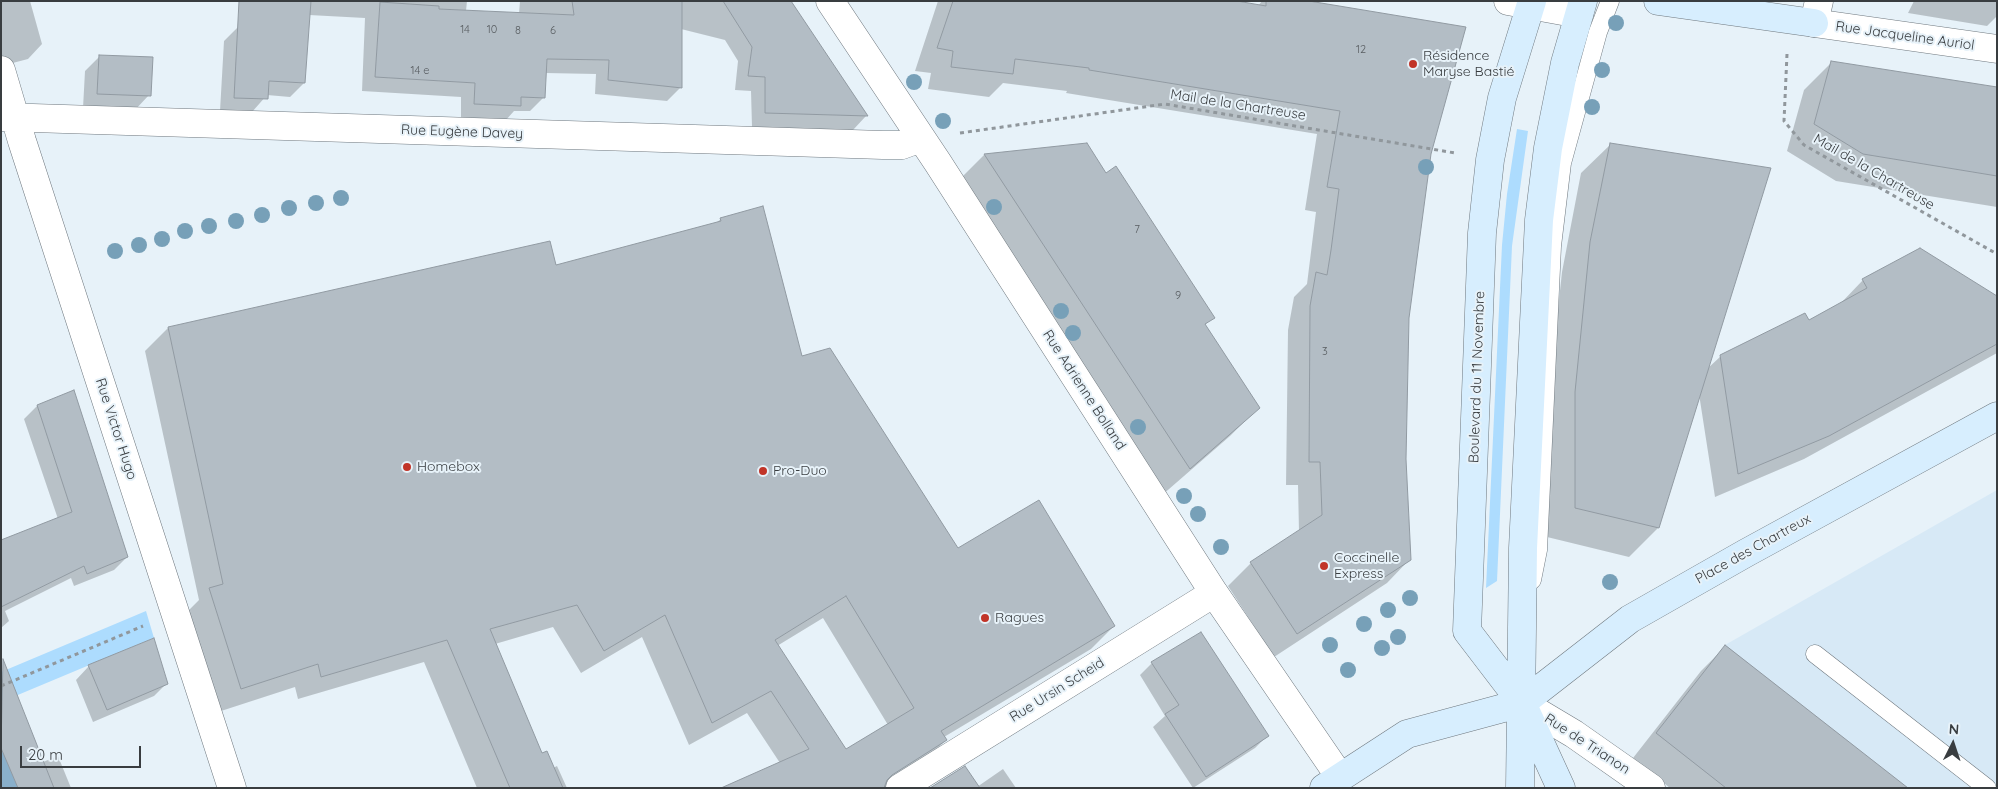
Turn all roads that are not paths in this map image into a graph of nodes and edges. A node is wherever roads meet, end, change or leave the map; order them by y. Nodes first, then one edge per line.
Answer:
1 (830, 1) edge
2 (1610, 1) edge
3 (1658, 1) edge
4 (1522, 3) edge
5 (1581, 8) edge
6 (1807, 14) edge
7 (1997, 49) edge
8 (1, 70) edge
9 (8, 117) edge
10 (921, 138) junction
11 (1997, 416) edge
12 (1214, 593) junction
13 (1523, 625) junction
14 (1816, 654) dead end
15 (1522, 703) junction
16 (1332, 782) edge
17 (232, 788) edge
18 (900, 788) edge
19 (1520, 788) edge
20 (1561, 788) edge
21 (1651, 788) edge
22 (1987, 788) edge

1 - 10 street, Rue Adrienne Bolland
2 - 13 lane, Boulevard du 11 Novembre
3 - 6 main road
4 - 5 street
4 - 15 main road, Boulevard du 11 Novembre
5 - 13 main road, Boulevard du 11 Novembre
6 - 7 street, Rue Jacqueline Auriol
8 - 9 street, Rue Victor Hugo
9 - 10 street, Rue Eugène Davey
9 - 17 street, Rue Victor Hugo
10 - 12 street, Rue Adrienne Bolland
11 - 15 main road, Place des Chartreux
12 - 16 street, Rue Adrienne Bolland
12 - 18 street, Rue Ursin Scheid
13 - 15 main road, Boulevard du 11 Novembre
14 - 22 lane
15 - 16 main road
15 - 19 main road, Boulevard du 11 Novembre
15 - 20 main road, Boulevard du 11 Novembre
15 - 21 street, Rue de Trianon

